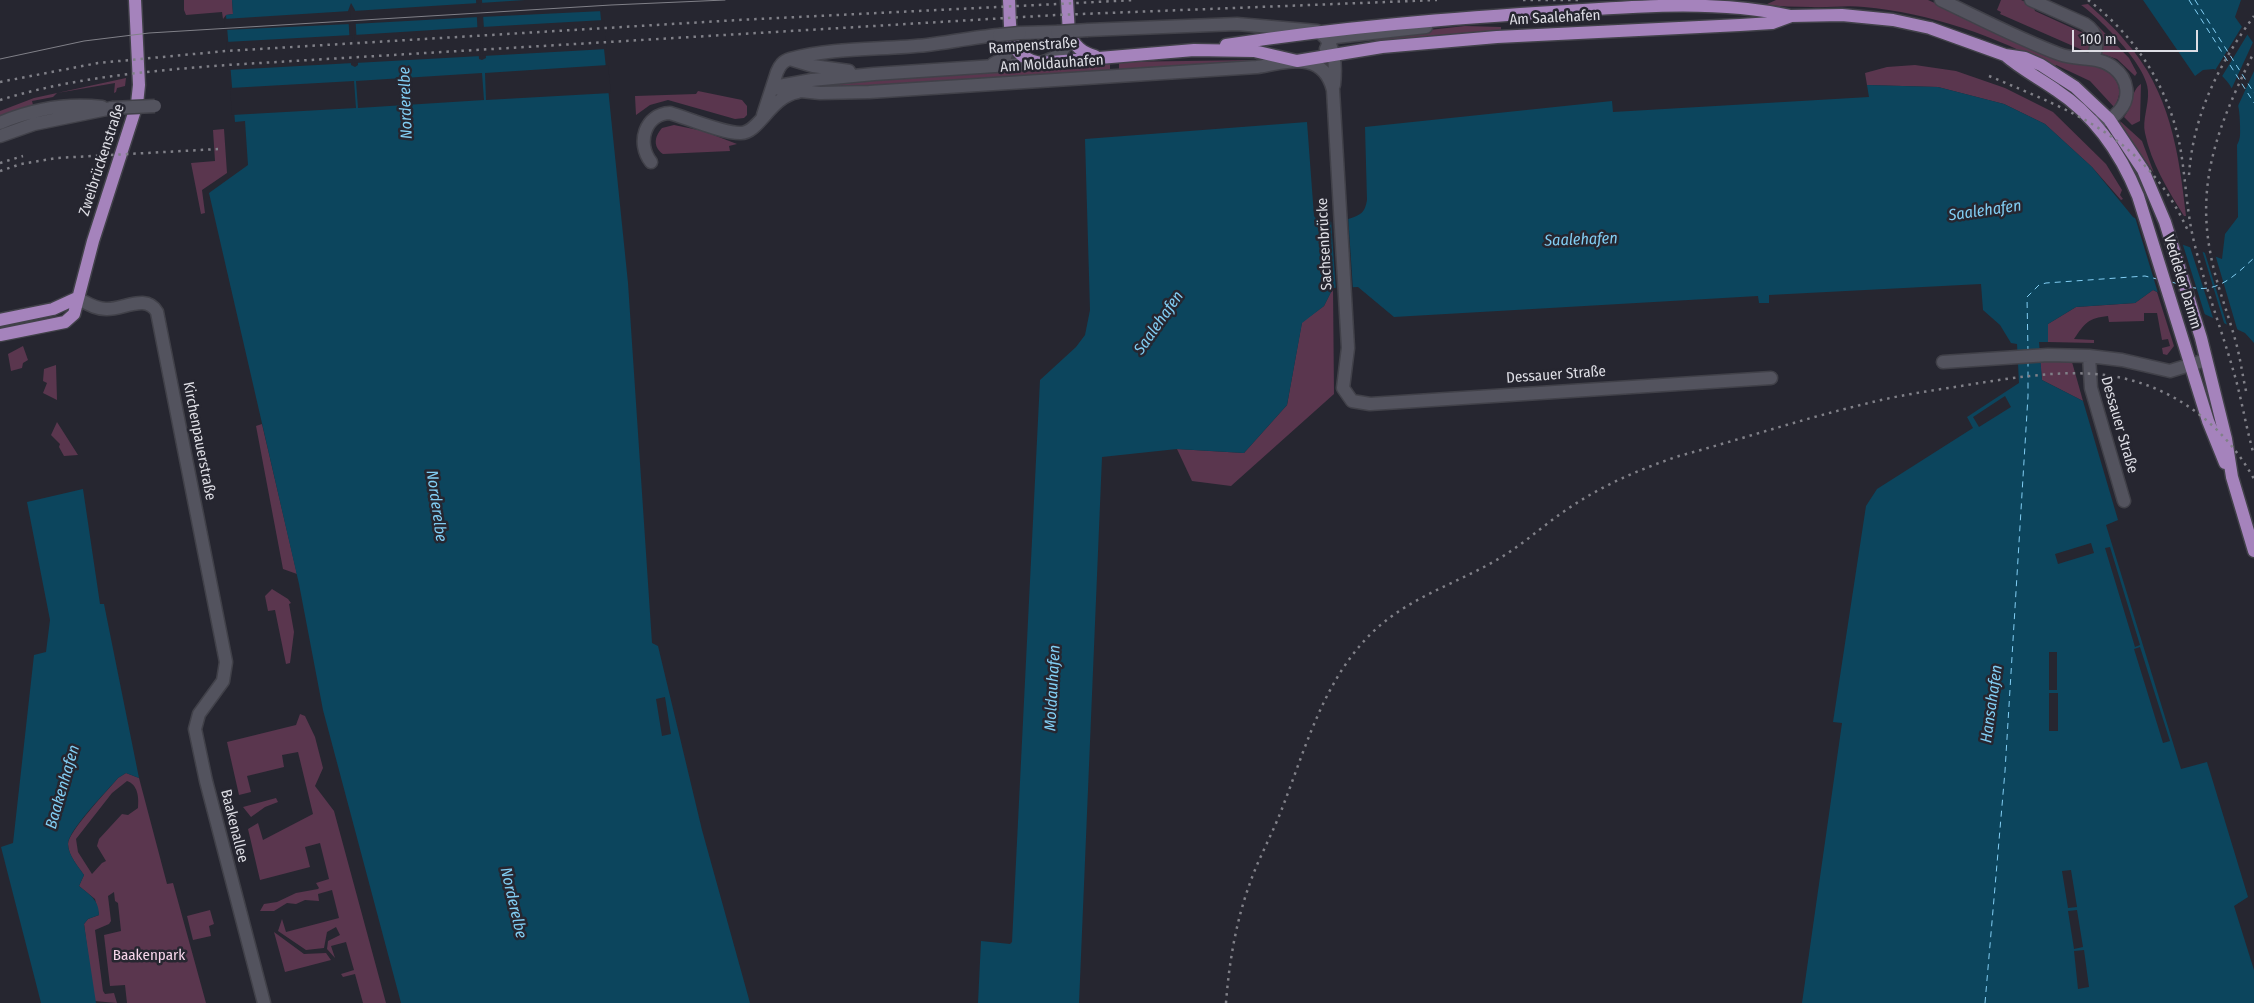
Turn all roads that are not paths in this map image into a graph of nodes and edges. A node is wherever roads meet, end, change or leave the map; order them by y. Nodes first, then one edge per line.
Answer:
1 (134, 0) edge
2 (1009, 0) edge
3 (1068, 0) edge
4 (1944, 0) edge
5 (2031, 0) edge
6 (1791, 16) junction
7 (1467, 17) junction
8 (1317, 31) junction
9 (1063, 33) junction
10 (1010, 36) junction
11 (1328, 42) junction
12 (1194, 50) junction
13 (1330, 55) junction
14 (2005, 55) junction
15 (1100, 56) junction
16 (788, 60) junction
17 (2093, 60) junction
18 (1297, 61) junction
19 (1040, 62) junction
20 (993, 64) junction
21 (874, 74) junction
22 (1328, 76) junction
23 (772, 88) junction
24 (1333, 90) junction
25 (800, 91) junction
26 (155, 106) dead end
27 (112, 108) junction
28 (763, 115) junction
29 (2109, 119) junction
30 (2092, 121) junction
31 (0, 123) edge
32 (0, 136) edge
33 (652, 162) dead end
34 (77, 298) junction
35 (0, 320) edge
36 (0, 335) edge
37 (2089, 356) junction
38 (2206, 360) junction
39 (1943, 362) dead end
40 (2191, 365) junction
41 (1771, 378) dead end
42 (1346, 395) joint
43 (2232, 477) junction
44 (2124, 501) dead end
45 (2254, 551) edge
46 (226, 662) joint
47 (264, 1003) edge

1 - 34 main road, Zweibrückenstraße
2 - 10 main road
3 - 9 main road
4 - 17 street
5 - 17 street
6 - 7 main road, Am Saalehafen
6 - 13 main road, Am Saalehafen
6 - 14 main road, Am Saalehafen
7 - 8 main road, Am Saalehafen
7 - 11 street, Am Saalehafen
8 - 9 street, Am Moldauhafen, bridge
8 - 11 street
8 - 12 main road, Rampenstraße
9 - 10 street, Am Moldauhafen
9 - 15 main road
9 - 19 street
10 - 16 street, Am Moldauhafen
10 - 19 main road
10 - 20 street
11 - 13 street
12 - 15 main road, Rampenstraße
12 - 18 main road, Rampenstraße
13 - 18 main road, Am Moldauhafen
13 - 22 street
13 - 24 street, Sachsenbrücke
14 - 29 main road, Am Saalehafen
14 - 30 main road, Am Saalehafen
15 - 19 main road, Rampenstraße
16 - 21 street, Rampenstraße
16 - 23 street
17 - 29 street
18 - 22 street
18 - 25 street, Am Moldauhafen
19 - 20 street, Rampenstraße
20 - 21 street, Rampenstraße
21 - 23 street, Rampenstraße
22 - 24 street, Sachsenbrücke
23 - 25 street, Am Moldauhafen
23 - 28 street
24 - 42 street, Sachsenbrücke
25 - 28 street
26 - 27 street, bridge
27 - 31 street
27 - 32 street
28 - 33 street
29 - 30 street
29 - 38 main road, Veddeler Damm
30 - 40 main road, Veddeler Damm
34 - 35 main road
34 - 36 main road, Zweibrückenstraße
34 - 46 street, Kirchenpauerstraße
37 - 39 street, Dessauer Straße
37 - 40 street, Dessauer Straße
37 - 44 street, Dessauer Straße
38 - 40 street, Dessauer Straße
38 - 43 main road, Veddeler Damm
40 - 43 main road, Veddeler Damm
41 - 42 street, Dessauer Straße
43 - 45 main road, Veddeler Damm
46 - 47 street, Baakenallee

